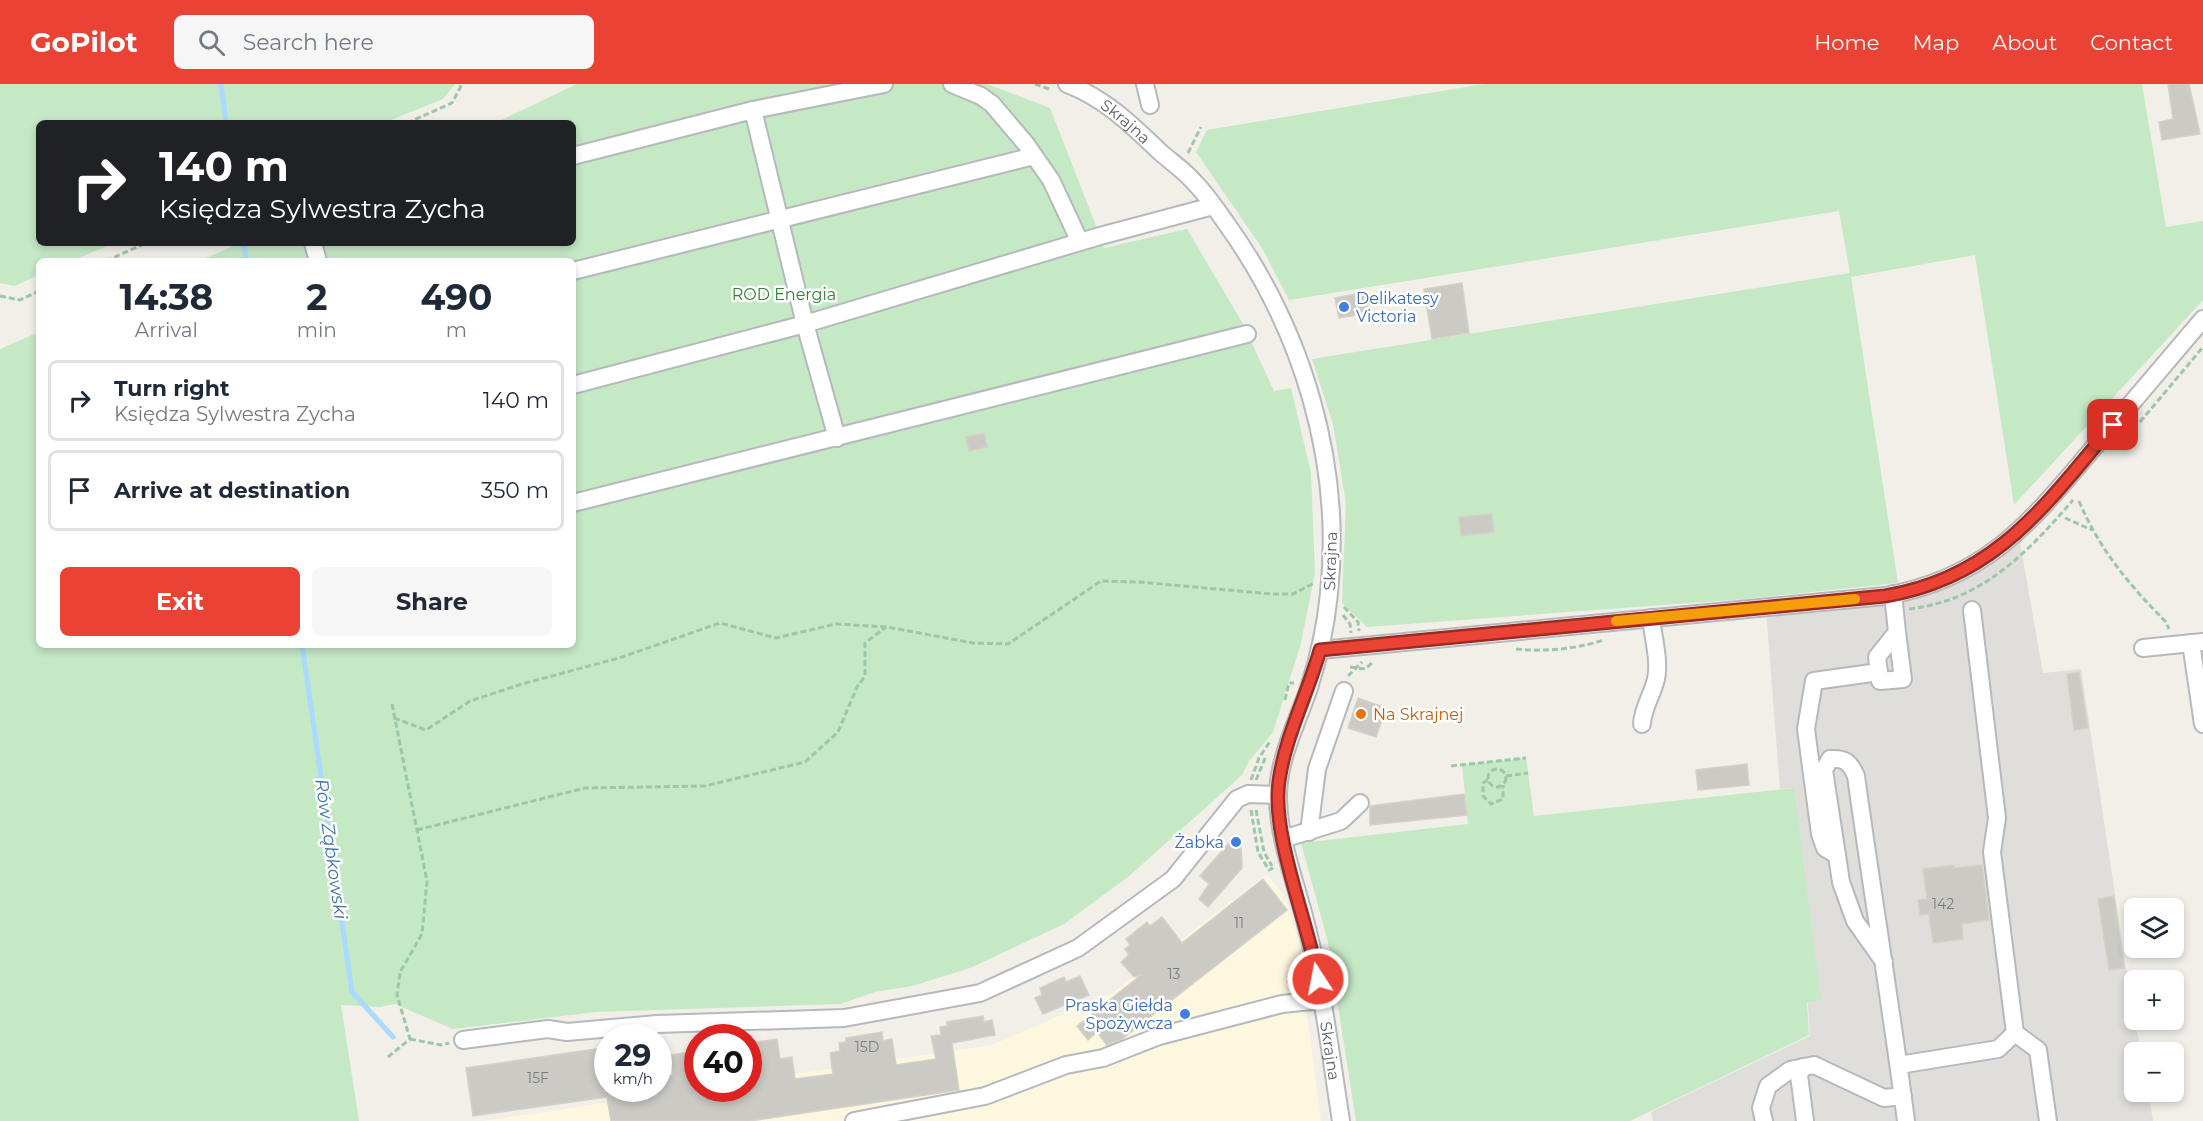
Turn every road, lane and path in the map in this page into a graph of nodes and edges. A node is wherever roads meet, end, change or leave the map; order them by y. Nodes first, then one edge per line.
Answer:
1 (462, 84) edge
2 (884, 84) edge
3 (952, 84) edge
4 (1067, 84) edge
5 (753, 110) junction
6 (414, 120) edge
7 (576, 155) edge
8 (1034, 156) junction
9 (1213, 206) junction
10 (780, 219) junction
11 (1080, 242) junction
12 (140, 246) edge
13 (113, 258) edge
14 (576, 270) edge
15 (36, 292) edge
16 (0, 296) edge
17 (2203, 319) edge
18 (805, 324) junction
19 (1247, 334) dead end
20 (2203, 347) edge
21 (576, 384) edge
22 (2136, 426) dead end
23 (837, 438) junction
24 (2078, 494) dead end
25 (2079, 501) dead end
26 (576, 502) edge
27 (2065, 518) dead end
28 (2094, 531) junction
29 (1315, 589) dead end
30 (1894, 602) junction
31 (1972, 610) dead end
32 (1651, 618) junction
33 (887, 627) junction
34 (1897, 632) junction
35 (1609, 639) dead end
36 (2190, 643) edge
37 (1512, 648) dead end
38 (2143, 648) dead end
39 (1320, 650) junction
40 (1362, 663) dead end
41 (1380, 663) dead end
42 (1350, 668) dead end
43 (1355, 669) junction
44 (1879, 672) junction
45 (1296, 677) dead end
46 (1342, 686) joint
47 (392, 704) dead end
48 (1289, 705) dead end
49 (394, 718) junction
50 (1642, 724) dead end
51 (2203, 724) edge
52 (1277, 740) dead end
53 (1526, 758) dead end
54 (1451, 766) dead end
55 (1528, 773) dead end
56 (1506, 776) junction
57 (1488, 780) junction
58 (1503, 785) junction
59 (1253, 794) junction
60 (1278, 795) junction
61 (1360, 803) dead end
62 (417, 830) junction
63 (1309, 832) junction
64 (1284, 839) junction
65 (1837, 855) junction
66 (1278, 876) dead end
67 (1884, 962) junction
68 (1321, 1000) junction
69 (2015, 1033) junction
70 (410, 1039) junction
71 (463, 1040) joint
72 (388, 1057) dead end
73 (1899, 1065) junction
74 (1808, 1066) junction
75 (1903, 1095) junction
76 (854, 1121) edge
77 (1341, 1121) edge
78 (1764, 1121) edge
79 (1805, 1121) edge
80 (1906, 1121) edge
81 (2048, 1121) edge

1 - 6 path
2 - 5 street
3 - 8 street
4 - 9 street, Skrajna
5 - 7 street
5 - 10 street
8 - 10 street
8 - 11 street
9 - 11 street
9 - 39 street, Skrajna
10 - 14 street
10 - 18 street
11 - 18 street
12 - 13 path
15 - 16 path
17 - 30 street
18 - 21 street
18 - 23 street
19 - 23 street
20 - 22 path
23 - 26 street
24 - 30 path
25 - 28 path
27 - 28 path
28 - 36 path
29 - 33 path
30 - 32 street
30 - 34 street
31 - 69 street
32 - 39 street
32 - 50 street
33 - 49 path
33 - 62 path
34 - 44 street
34 - 44 street
35 - 37 path
36 - 38 street
36 - 51 street
39 - 60 street, Skrajna
40 - 43 path
41 - 43 path
42 - 43 path
43 - 46 path
44 - 65 street
45 - 48 path
46 - 63 street
47 - 49 path
49 - 62 path
52 - 59 path
53 - 54 path
55 - 56 path
56 - 57 path
56 - 58 path
57 - 58 path
57 - 58 path
59 - 60 street
59 - 66 path
59 - 71 street
60 - 64 street, Skrajna
61 - 63 street
62 - 70 path
63 - 64 street
64 - 68 street, Skrajna
65 - 67 street
65 - 67 street
67 - 73 street
68 - 76 street
68 - 77 street, Skrajna
69 - 73 street
69 - 81 street
70 - 71 path
70 - 72 path
73 - 75 street
74 - 75 street
74 - 78 street
74 - 79 street
75 - 80 street

